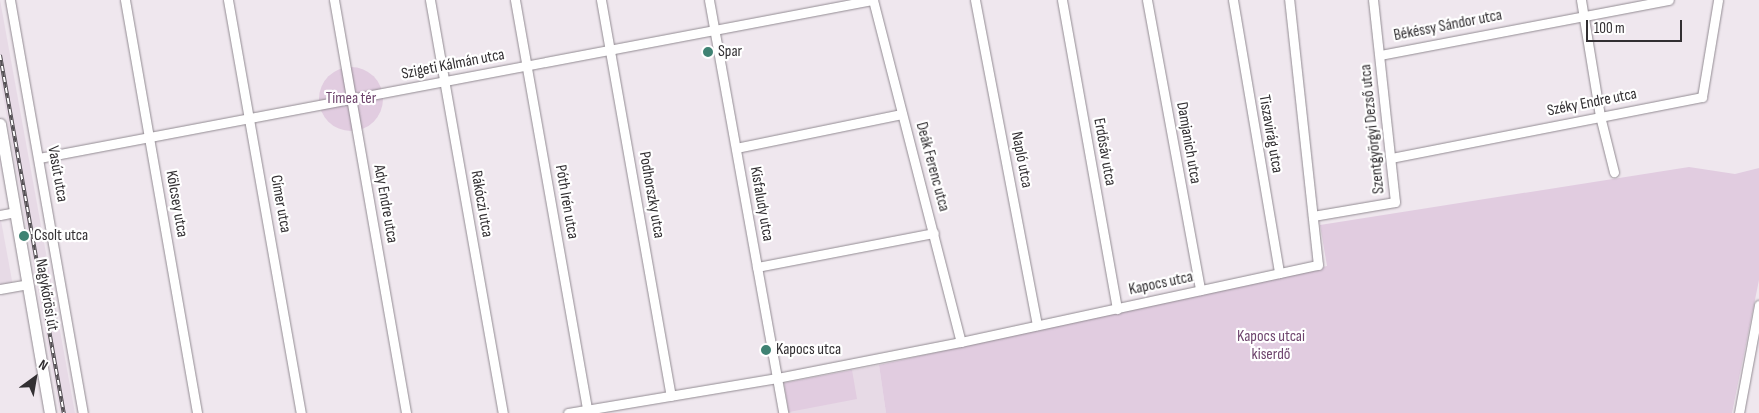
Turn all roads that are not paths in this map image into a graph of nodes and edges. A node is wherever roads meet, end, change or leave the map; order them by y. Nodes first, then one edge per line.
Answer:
1 (10, 0) edge
2 (125, 0) edge
3 (228, 0) edge
4 (334, 0) edge
5 (430, 0) edge
6 (515, 0) edge
7 (601, 0) edge
8 (710, 0) edge
9 (873, 0) edge
10 (975, 0) edge
11 (1062, 0) edge
12 (1147, 0) edge
13 (1233, 0) edge
14 (1289, 0) edge
15 (1373, 0) edge
16 (1581, 0) edge
17 (1669, 0) edge
18 (1718, 0) edge
19 (1584, 15) junction
20 (714, 32) junction
21 (610, 50) junction
22 (1380, 55) junction
23 (527, 66) junction
24 (445, 81) junction
25 (351, 98) junction
26 (902, 114) junction
27 (1600, 116) junction
28 (250, 120) junction
29 (0, 124) edge
30 (150, 138) junction
31 (736, 148) junction
32 (39, 158) junction
33 (1391, 158) junction
34 (1614, 172) dead end
35 (16, 212) junction
36 (0, 215) edge
37 (1313, 216) junction
38 (934, 233) junction
39 (757, 266) junction
40 (1279, 273) junction
41 (28, 284) junction
42 (0, 289) edge
43 (1200, 290) junction
44 (1759, 305) edge
45 (1117, 309) junction
46 (1037, 325) junction
47 (961, 342) junction
48 (777, 378) junction
49 (671, 396) junction
50 (587, 410) junction
51 (50, 413) edge
52 (84, 413) edge
53 (197, 413) edge
54 (301, 413) edge
55 (406, 413) edge
56 (503, 413) edge
57 (568, 413) edge
58 (783, 413) edge
59 (1739, 413) edge

1 - 32 street, Vasút utca
2 - 30 street, Kölcsey utca
3 - 28 street, Címer utca
4 - 25 street, Ady Endre utca
5 - 24 street, Rákóczi utca
6 - 23 street, Póth Irén utca
7 - 21 street, Podhorszky utca
8 - 20 street, Kisfaludy utca
9 - 20 street, Szigeti Kálmán utca
9 - 26 street, Deák Ferenc utca
10 - 46 street, Napló utca
11 - 45 street, Erdősáv utca
12 - 43 street, Damjanich utca
13 - 40 street, Tiszavirág utca
14 - 37 street
15 - 22 street, Szentgyörgyi Dezső utca
16 - 19 street
17 - 19 street, Békéssy Sándor utca
18 - 27 street, Széky Endre utca
19 - 22 street, Békéssy Sándor utca
19 - 27 street
20 - 21 street, Szigeti Kálmán utca
20 - 31 street, Kisfaludy utca
21 - 23 street, Szigeti Kálmán utca
21 - 49 street, Podhorszky utca
22 - 33 street, Szentgyörgyi Dezső utca
23 - 24 street, Szigeti Kálmán utca
23 - 50 street, Póth Irén utca
24 - 25 street, Szigeti Kálmán utca
24 - 56 street, Rákóczi utca
25 - 28 street, Szigeti Kálmán utca
25 - 55 street, Ady Endre utca
26 - 31 street
26 - 38 street, Deák Ferenc utca
27 - 33 street, Széky Endre utca
27 - 34 street
28 - 30 street, Szigeti Kálmán utca
28 - 54 street, Címer utca
29 - 35 main road, Nagykőrösi út
30 - 32 street, Szigeti Kálmán utca
30 - 53 street, Kölcsey utca
31 - 39 street, Kisfaludy utca
32 - 52 street, Vasút utca
33 - 37 street, Szentgyörgyi Dezső utca
35 - 36 street
35 - 41 main road, Nagykőrösi út
37 - 40 street, Kapocs utca
38 - 39 street
38 - 47 street, Deák Ferenc utca
39 - 48 street, Kisfaludy utca
40 - 43 street, Kapocs utca
41 - 42 street
41 - 51 main road, Nagykőrösi út
43 - 45 street, Kapocs utca
44 - 59 street
45 - 46 street, Kapocs utca
46 - 47 street, Kapocs utca
47 - 48 street, Kapocs utca
48 - 49 street, Kapocs utca
48 - 58 street, Kisfaludy utca
49 - 50 street, Kapocs utca
50 - 57 street, Kapocs utca

